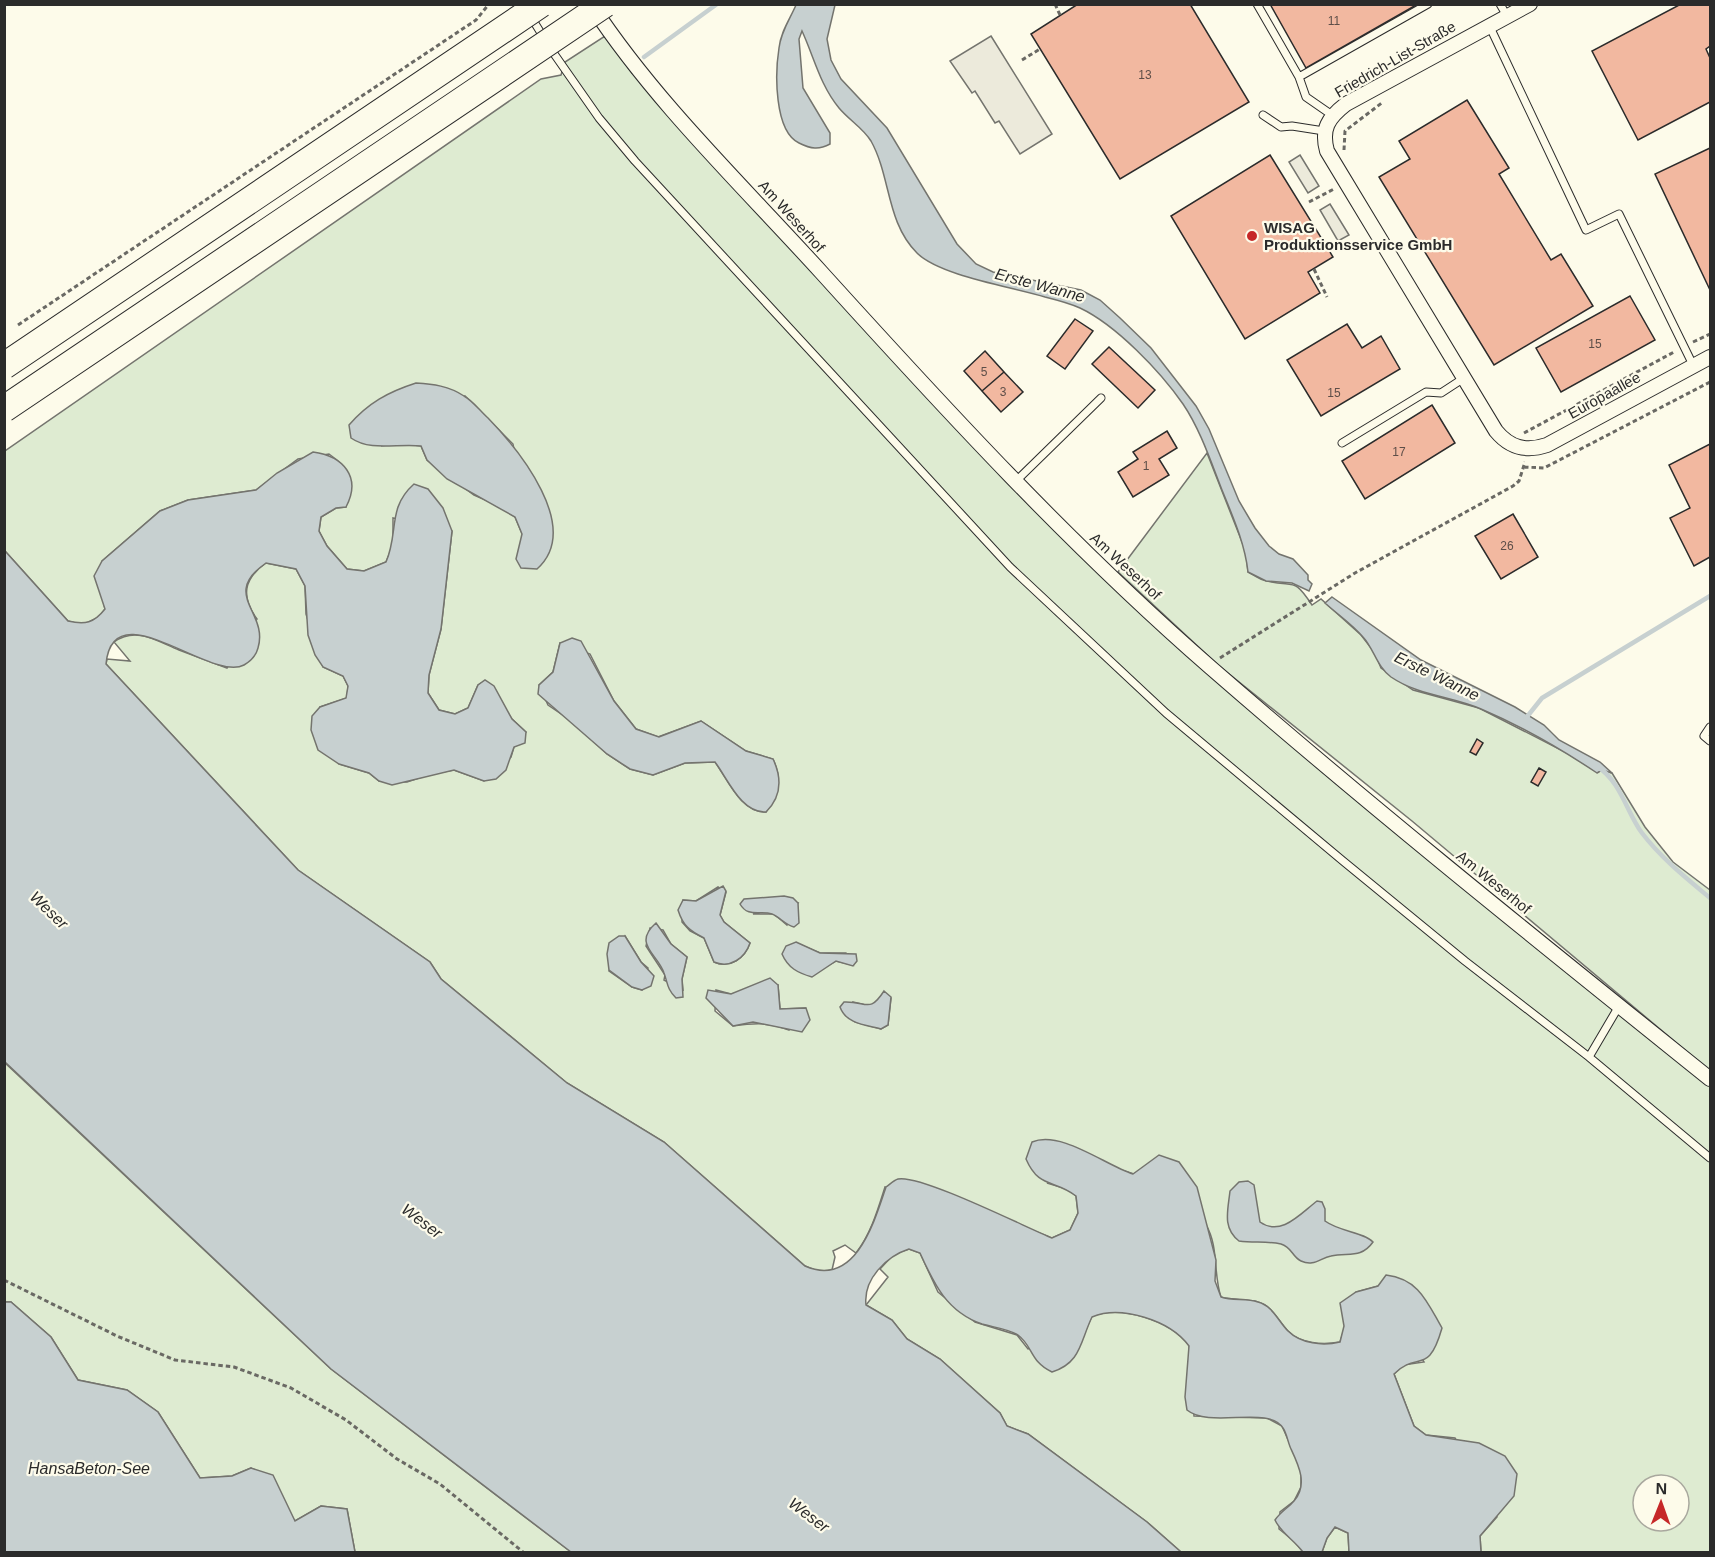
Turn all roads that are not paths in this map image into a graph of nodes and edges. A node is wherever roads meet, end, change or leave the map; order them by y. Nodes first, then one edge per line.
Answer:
1 (524, 4) edge
2 (541, 4) edge
3 (591, 4) edge
4 (605, 4) edge
5 (1257, 4) edge
6 (1428, 4) edge
7 (1530, 4) edge
8 (1504, 10) edge
9 (1489, 25) junction
10 (1299, 77) junction
11 (1263, 115) dead end
12 (1332, 115) junction
13 (1324, 131) junction
14 (1710, 357) edge
15 (1693, 365) junction
16 (4, 366) edge
17 (1464, 378) junction
18 (1101, 398) dead end
19 (4, 409) edge
20 (1342, 443) dead end
21 (1016, 482) junction
22 (1710, 728) edge
23 (1710, 741) edge
24 (1619, 1006) junction
25 (1589, 1056) junction
26 (1710, 1079) edge
27 (1710, 1158) edge

1 - 25 lane
2 - 16 highway, bridge
3 - 21 street, Am Weserhof
4 - 19 highway, bridge
5 - 10 lane
6 - 10 lane
7 - 8 street, Friedrich-List-Straße
8 - 9 street, Friedrich-List-Straße
9 - 12 street, Friedrich-List-Straße
9 - 15 lane
10 - 12 lane
11 - 13 lane
12 - 13 street, Friedrich-List-Straße
13 - 17 street
14 - 15 street, Europaallee
15 - 17 street, Europaallee
17 - 20 lane
18 - 21 lane
21 - 24 street, Am Weserhof
22 - 23 lane
24 - 25 lane
24 - 26 street, Am Weserhof
25 - 27 lane

